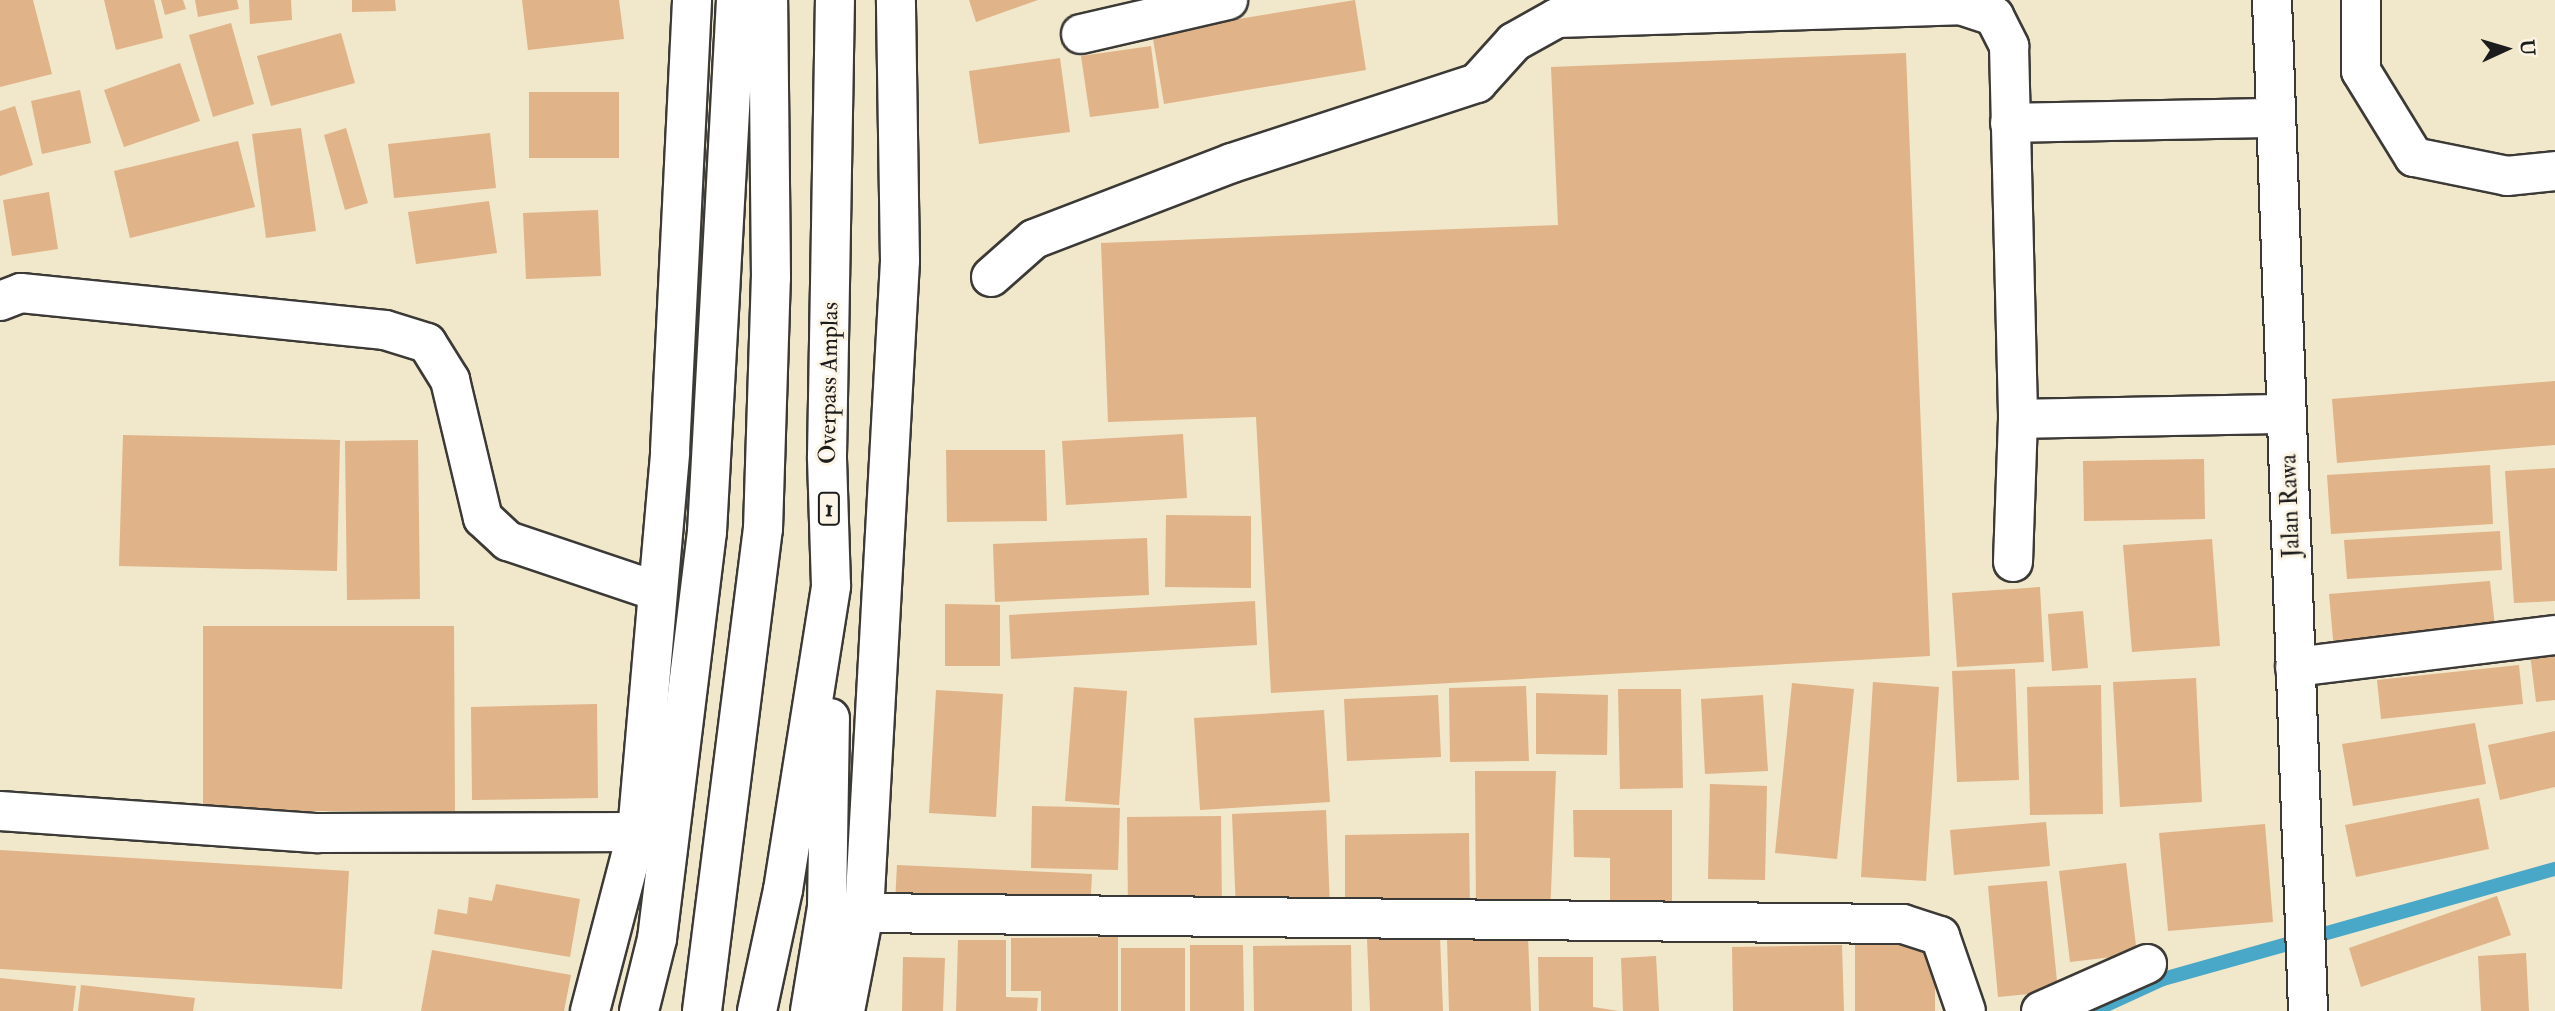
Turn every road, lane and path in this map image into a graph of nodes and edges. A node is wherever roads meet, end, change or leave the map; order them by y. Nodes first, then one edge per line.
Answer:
1 (692, 0) edge
2 (736, 0) edge
3 (768, 0) edge
4 (835, 0) edge
5 (896, 0) edge
6 (1228, 0) edge
7 (2272, 0) edge
8 (2361, 0) edge
9 (1081, 34) dead end
10 (2276, 118) junction
11 (2010, 123) junction
12 (2555, 171) edge
13 (991, 277) dead end
14 (0, 301) edge
15 (2287, 414) junction
16 (2018, 419) junction
17 (2014, 562) dead end
18 (831, 586) junction
19 (657, 591) junction
20 (2555, 635) edge
21 (2295, 667) junction
22 (0, 811) edge
23 (637, 832) junction
24 (864, 913) junction
25 (2147, 964) dead end
26 (590, 1011) edge
27 (639, 1011) edge
28 (702, 1011) edge
29 (757, 1011) edge
30 (810, 1011) edge
31 (845, 1011) edge
32 (1966, 1011) edge
33 (2041, 1011) edge
34 (2308, 1011) edge

1 - 19 main road
2 - 27 main road
3 - 28 main road
4 - 18 main road, Overpass Amplas / 1
5 - 24 main road
6 - 9 main road
7 - 10 main road, Jalan Rawa
8 - 12 main road
10 - 11 main road
10 - 15 main road, Jalan Rawa
11 - 13 main road
11 - 16 main road
14 - 19 main road
15 - 16 main road
15 - 21 main road, Jalan Rawa
16 - 17 main road
18 - 29 main road, Overpass Amplas / 1
18 - 30 main road
19 - 23 main road
20 - 21 main road
21 - 34 main road, Jalan Rawa
22 - 23 main road
23 - 26 main road
24 - 31 main road
24 - 32 main road
25 - 33 main road

